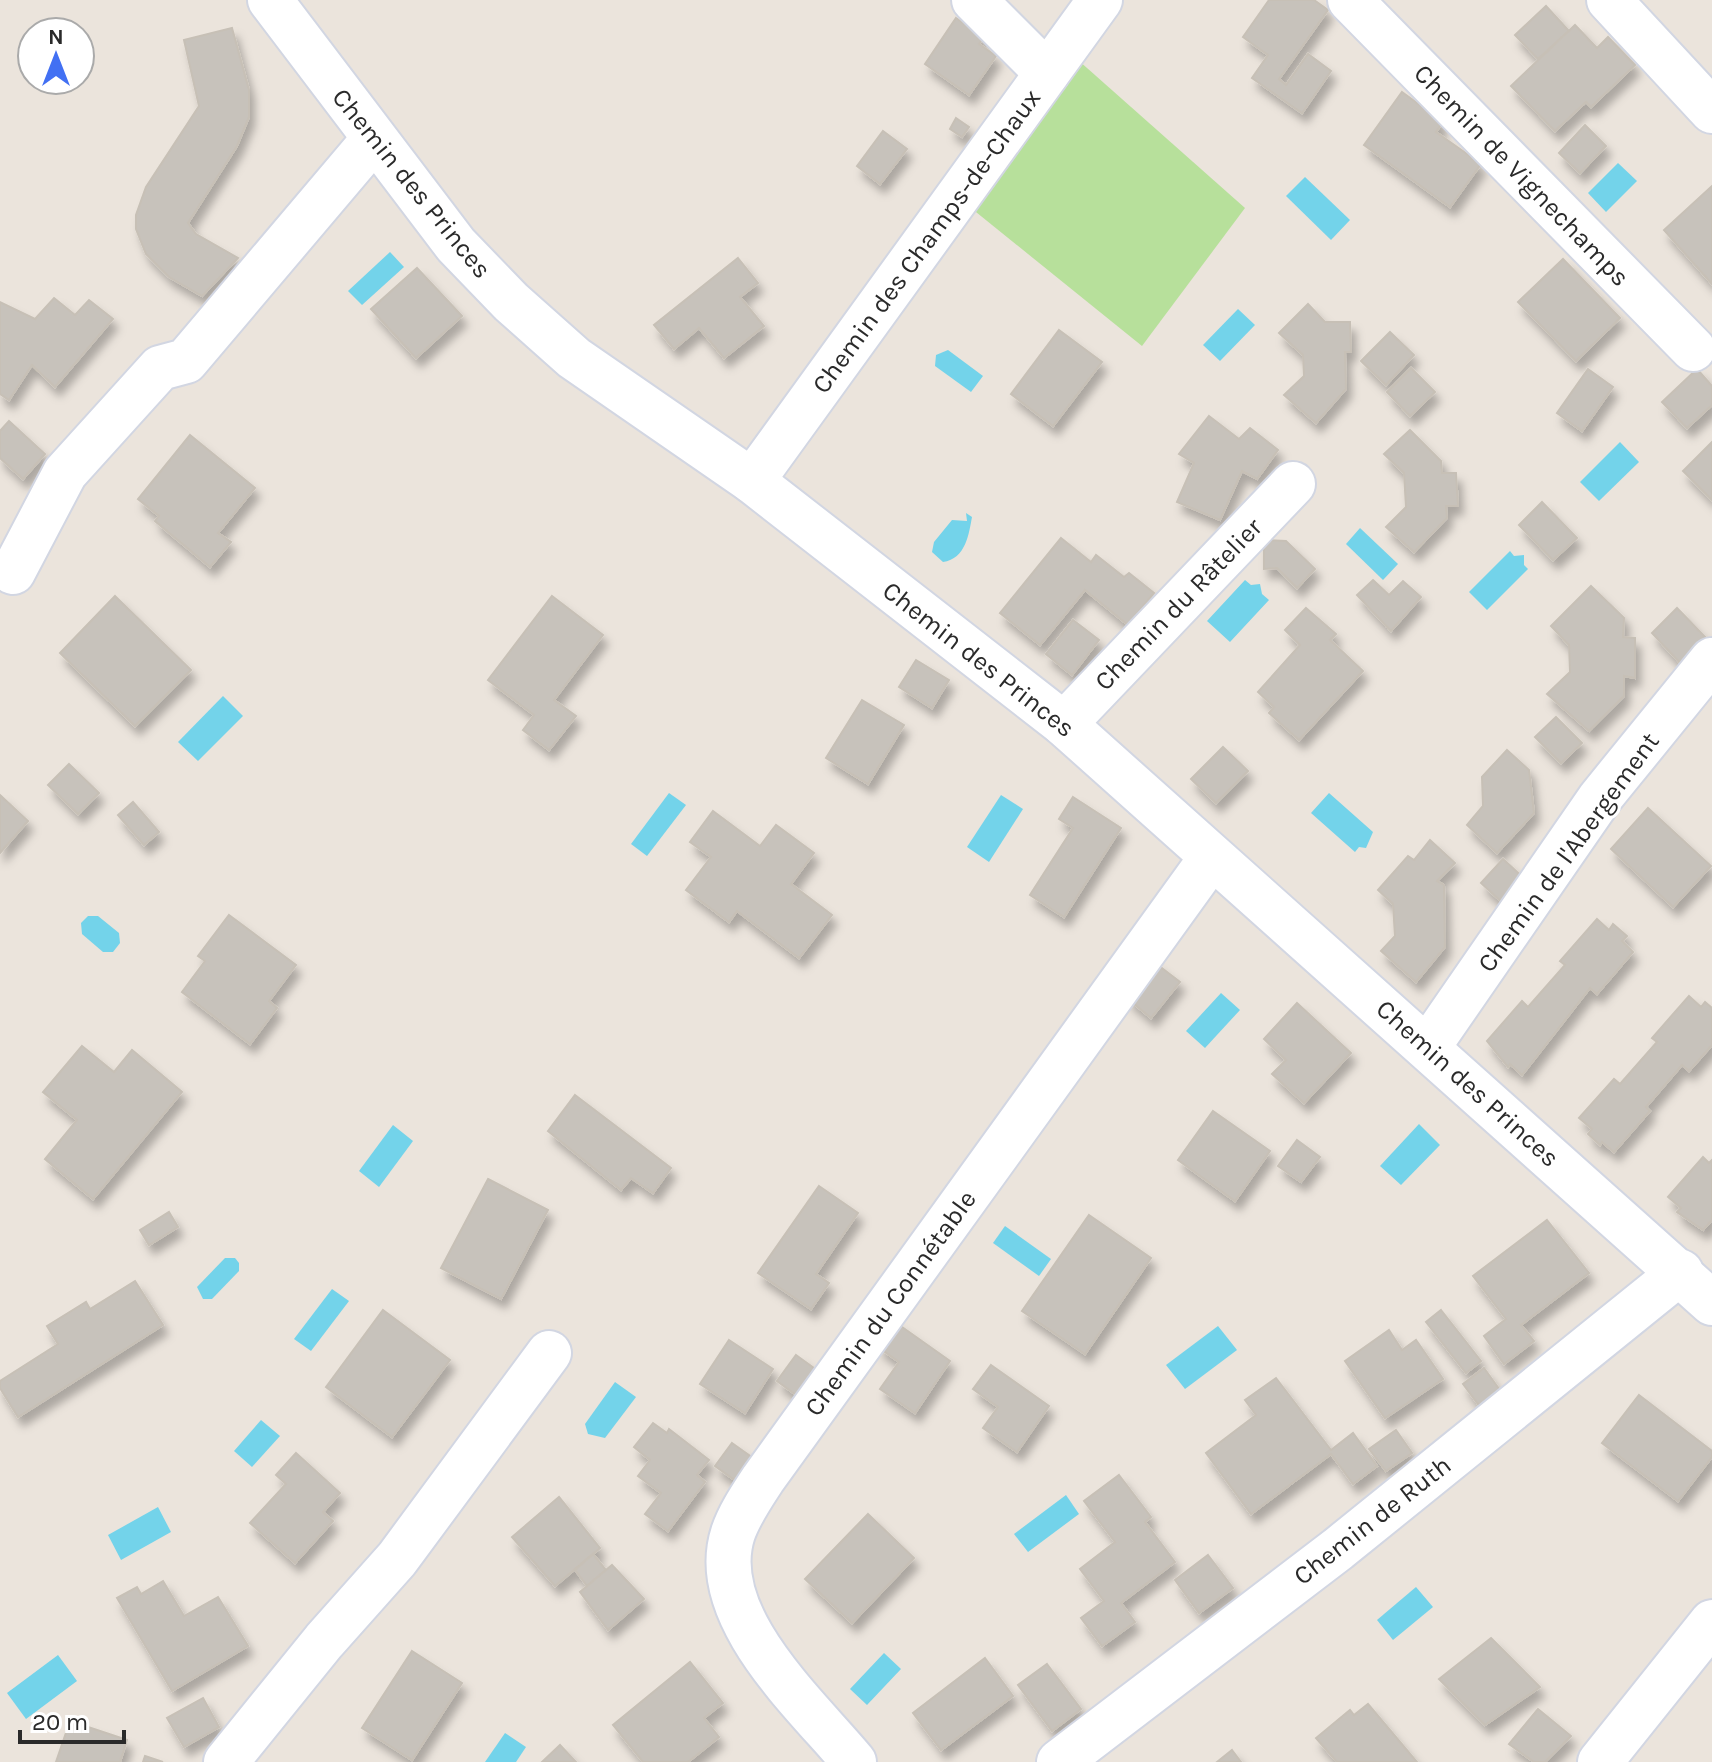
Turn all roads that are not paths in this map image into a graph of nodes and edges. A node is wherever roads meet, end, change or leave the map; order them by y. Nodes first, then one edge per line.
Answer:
1 (270, 0) edge
2 (974, 0) edge
3 (1100, 0) edge
4 (1350, 0) edge
5 (1609, 0) edge
6 (1047, 73) junction
7 (1712, 111) edge
8 (374, 139) junction
9 (1693, 349) dead end
10 (752, 481) junction
11 (1293, 484) dead end
12 (13, 572) dead end
13 (1712, 660) edge
14 (1064, 724) junction
15 (1211, 858) junction
16 (1428, 1047) junction
17 (1681, 1272) junction
18 (1712, 1303) edge
19 (549, 1353) dead end
20 (1712, 1622) edge
21 (1610, 1758) edge
22 (1067, 1760) edge
23 (226, 1762) edge
24 (854, 1762) edge

1 - 8 street, Chemin des Princes
2 - 6 street
3 - 6 street, Chemin des Champs-de-Chaux
4 - 9 street, Chemin de Vignechamps
5 - 7 street
6 - 10 street, Chemin des Champs-de-Chaux
8 - 10 street, Chemin des Princes
8 - 12 street
10 - 14 street, Chemin des Princes
11 - 14 street, Chemin du Râtelier
13 - 16 street, Chemin de l'Abergement
14 - 15 street, Chemin des Princes
15 - 16 street, Chemin des Princes
15 - 24 street, Chemin du Connétable
16 - 17 street, Chemin des Princes
17 - 18 street, Chemin des Princes
17 - 22 street, Chemin de Ruth
19 - 23 street
20 - 21 street

